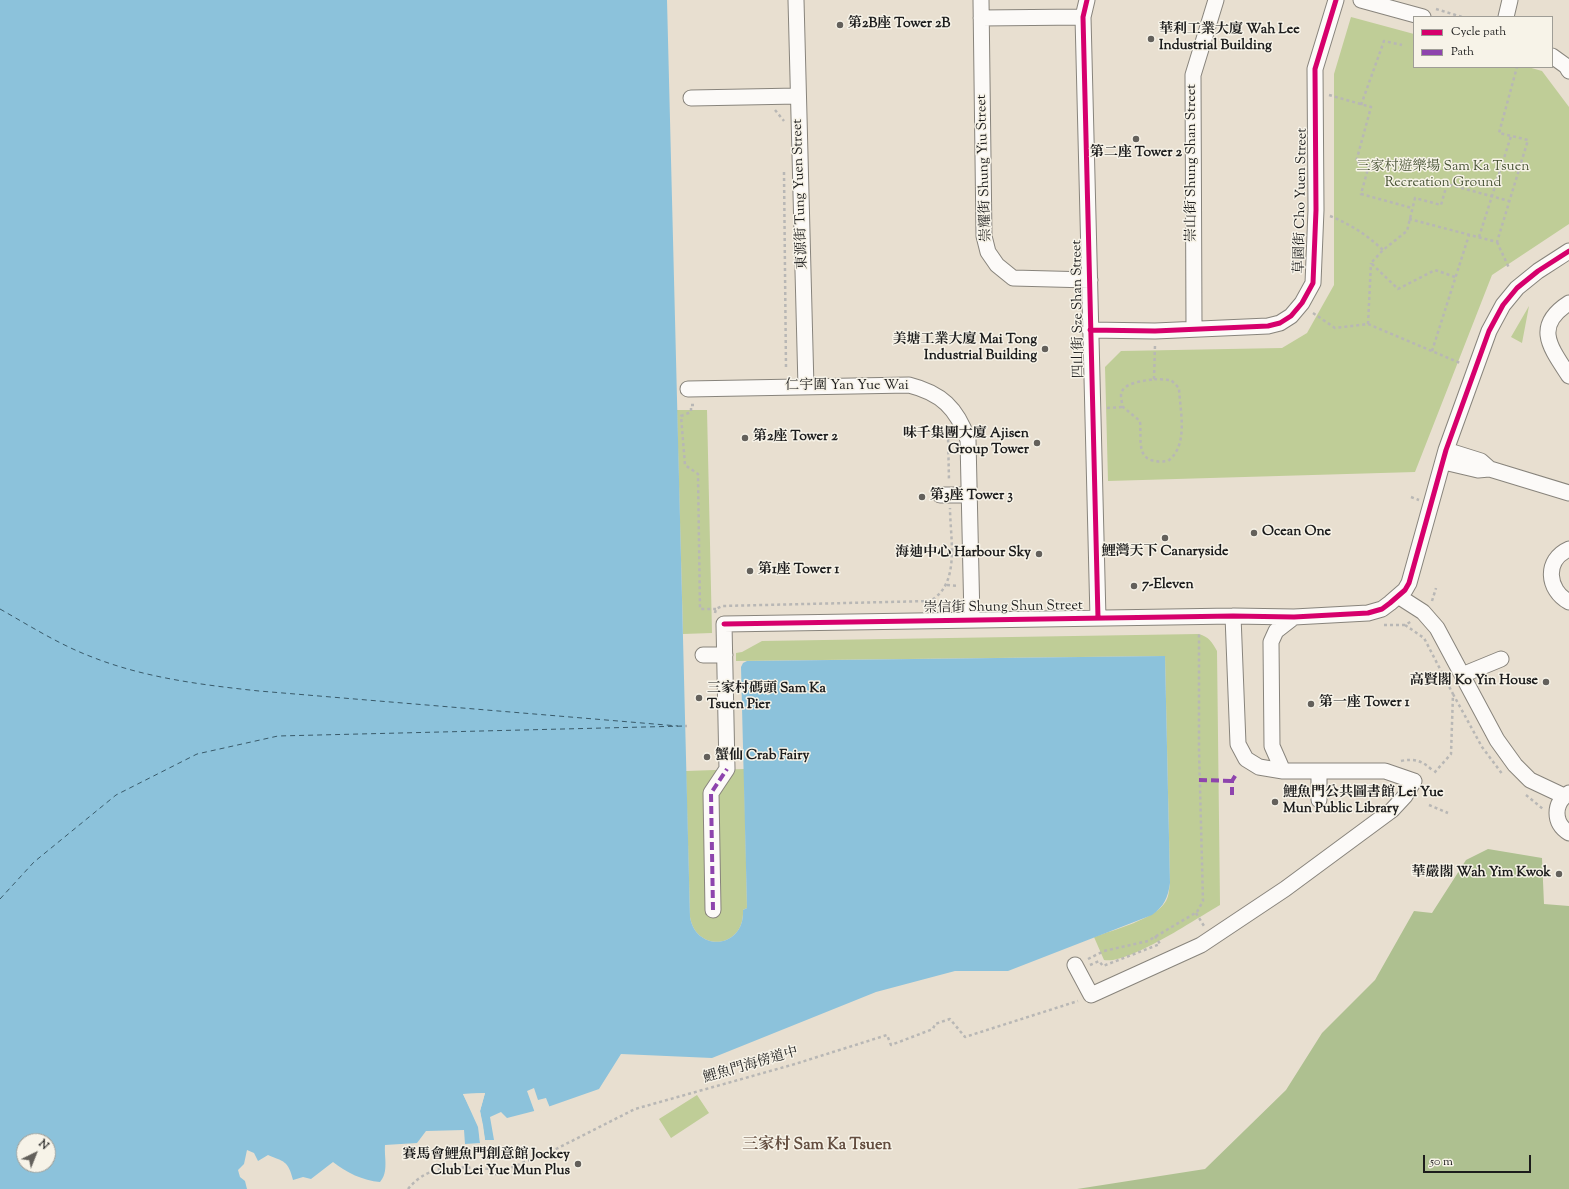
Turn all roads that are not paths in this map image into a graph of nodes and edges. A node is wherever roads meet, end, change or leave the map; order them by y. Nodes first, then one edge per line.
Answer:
1 (796, 0) edge
2 (981, 0) edge
3 (1087, 0) edge
4 (1216, 0) edge
5 (1336, 0) edge
6 (1361, 0) edge
7 (1510, 0) edge
8 (1419, 16) edge
9 (1506, 16) edge
10 (1083, 17) junction
11 (981, 18) junction
12 (1553, 57) edge
13 (1569, 71) edge
14 (798, 96) junction
15 (691, 98) dead end
16 (1569, 251) edge
17 (1090, 280) junction
18 (1569, 303) edge
19 (1194, 329) junction
20 (1090, 330) junction
21 (1569, 376) edge
22 (806, 387) junction
23 (688, 389) dead end
24 (1445, 456) junction
25 (1569, 493) edge
26 (945, 495) road end
27 (969, 495) junction
28 (1569, 549) edge
29 (1398, 596) junction
30 (1569, 602) edge
31 (1233, 616) junction
32 (1294, 617) junction
33 (1098, 618) junction
34 (972, 620) junction
35 (703, 655) dead end
36 (725, 655) junction
37 (1501, 659) dead end
38 (1462, 675) junction
39 (1283, 771) junction
40 (1319, 772) junction
41 (1567, 794) edge
42 (1319, 800) dead end
43 (1569, 833) edge
44 (713, 910) dead end
45 (1077, 968) road end

1 - 14 street, 東源街 Tung Yuen Street
2 - 11 street, 崇耀街 Shung Yiu Street
3 - 10 street, 四山街 Sze Shan Street
4 - 19 street, 崇山街 Shung Shan Street
5 - 19 street, 草園街 Cho Yuen Street
6 - 8 street
7 - 9 street
10 - 11 street
10 - 17 street, 四山街 Sze Shan Street
11 - 17 street, 崇耀街 Shung Yiu Street
12 - 13 street
14 - 15 street
14 - 22 street, 東源街 Tung Yuen Street
16 - 24 street, 崇信街 Shung Shun Street
17 - 20 street, 四山街 Sze Shan Street
18 - 21 street
19 - 20 street, 草園街 Cho Yuen Street
20 - 33 street, 四山街 Sze Shan Street
22 - 23 street, 仁宇圍 Yan Yue Wai
22 - 27 street, 仁宇圍 Yan Yue Wai
24 - 25 street
24 - 29 street, 崇信街 Shung Shun Street
26 - 27 street
27 - 34 street, 仁宇圍 Yan Yue Wai
28 - 30 street
29 - 32 street, 崇信街 Shung Shun Street
29 - 38 street
31 - 32 street, 崇信街 Shung Shun Street
31 - 33 street, 崇信街 Shung Shun Street
31 - 39 street
32 - 39 street
33 - 34 street, 崇信街 Shung Shun Street
34 - 36 street, 崇信街 Shung Shun Street
35 - 36 street
36 - 44 street
37 - 38 street
38 - 41 street
39 - 40 street
40 - 42 street
40 - 45 street
41 - 43 street

